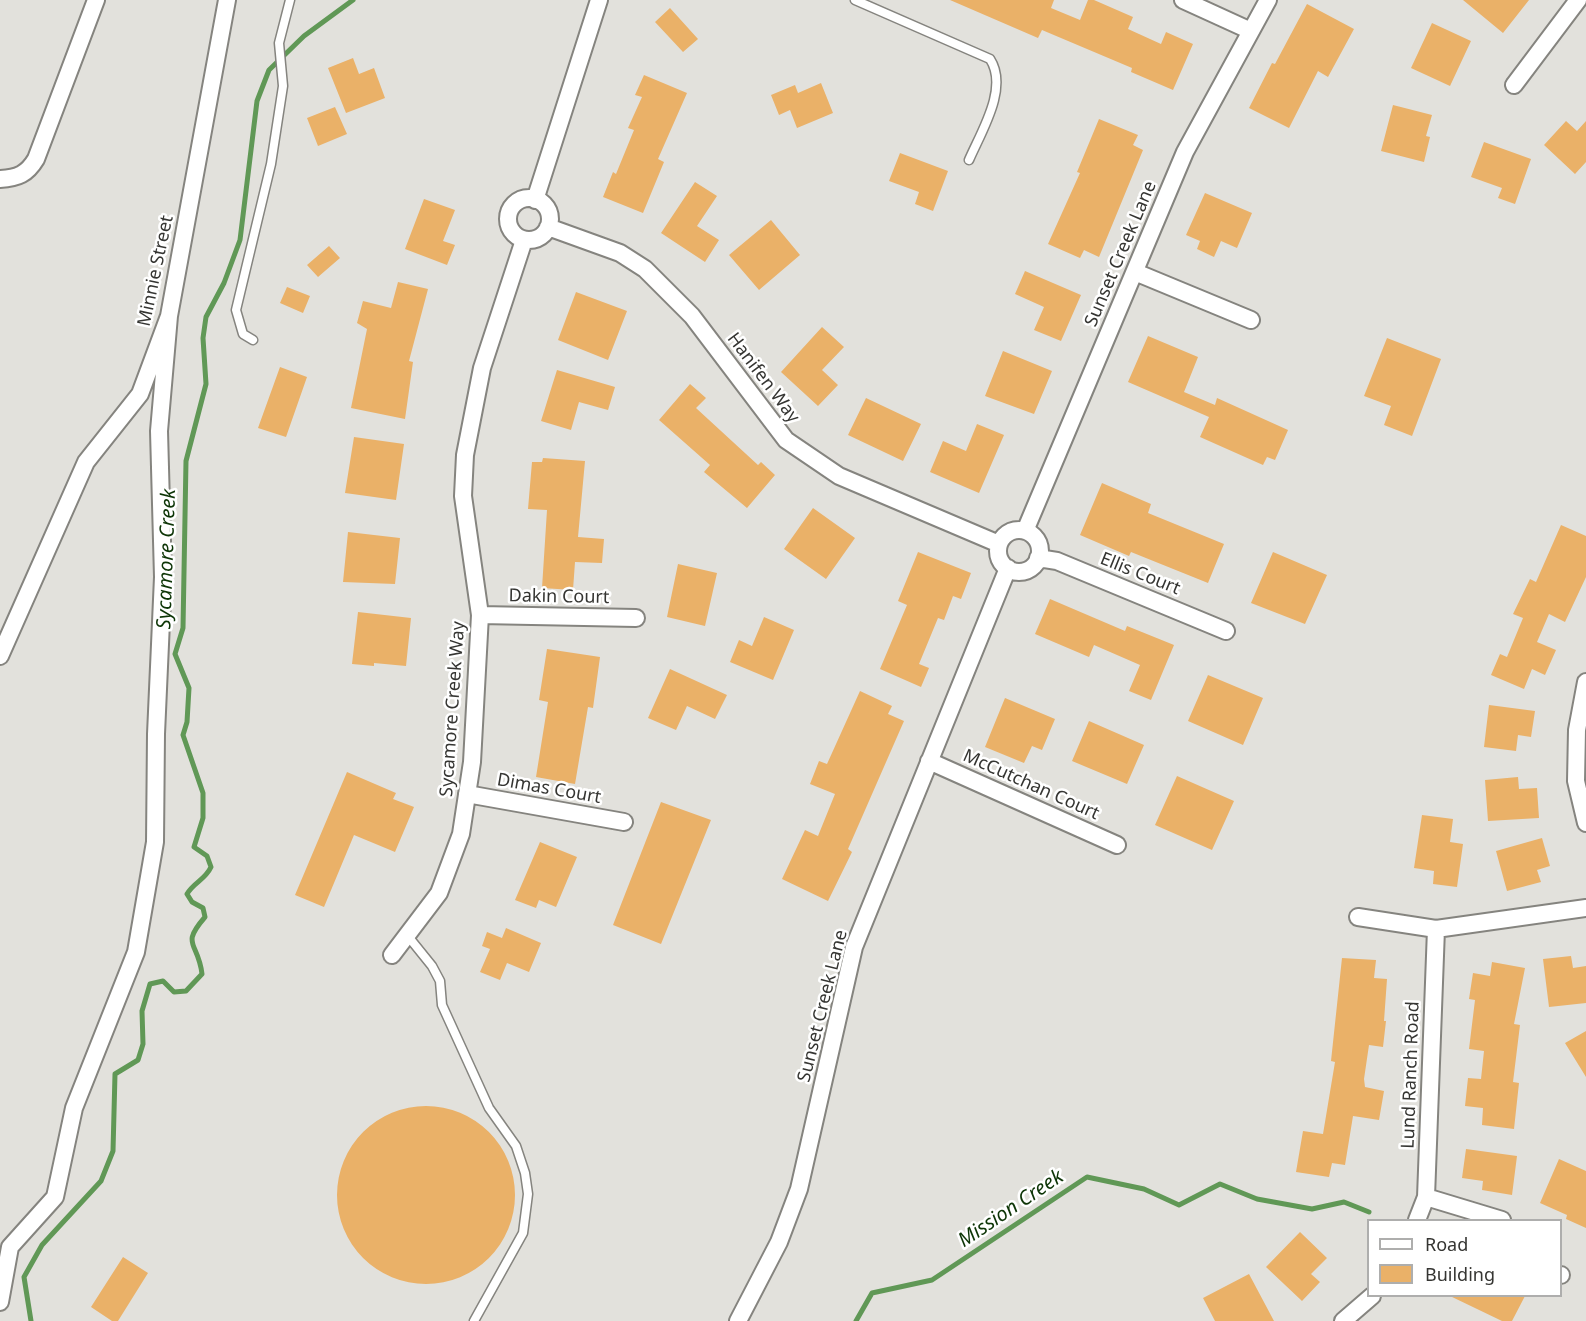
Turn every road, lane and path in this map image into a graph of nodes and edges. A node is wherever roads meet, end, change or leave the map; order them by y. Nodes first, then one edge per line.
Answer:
1 (96, 0) edge
2 (227, 0) edge
3 (290, 0) edge
4 (599, 0) edge
5 (855, 0) edge
6 (1183, 0) edge
7 (1268, 0) edge
8 (1578, 0) edge
9 (1251, 31) junction
10 (1514, 85) dead end
11 (969, 160) dead end
12 (0, 179) edge
13 (535, 200) junction
14 (548, 227) junction
15 (524, 240) junction
16 (1135, 272) junction
17 (169, 316) junction
18 (1251, 320) dead end
19 (253, 340) dead end
20 (1025, 531) junction
21 (999, 544) junction
22 (1038, 558) junction
23 (1008, 568) junction
24 (480, 615) junction
25 (636, 618) dead end
26 (1226, 630) dead end
27 (0, 656) edge
28 (1586, 682) edge
29 (929, 760) junction
30 (467, 794) junction
31 (624, 822) dead end
32 (1586, 823) edge
33 (1117, 845) dead end
34 (1586, 908) edge
35 (1358, 916) dead end
36 (1436, 929) junction
37 (407, 934) junction
38 (392, 955) dead end
39 (1426, 1197) junction
40 (1418, 1219) edge
41 (1496, 1219) edge
42 (1371, 1297) edge
43 (0, 1302) edge
44 (474, 1321) edge
45 (738, 1321) edge
46 (1343, 1321) edge

1 - 12 street
2 - 17 street, Minnie Street
3 - 19 lane
4 - 13 street
5 - 11 lane
6 - 9 street
7 - 9 street, Sunset Creek Lane
8 - 10 street
9 - 16 street, Sunset Creek Lane
13 - 14 street
13 - 15 street
14 - 15 street
14 - 21 street, Hanifen Way
15 - 24 street, Sycamore Creek Way
16 - 18 street
16 - 20 street, Sunset Creek Lane
17 - 27 street, Minnie Street
17 - 43 street
20 - 21 street
20 - 22 street
21 - 23 street
22 - 23 street
22 - 26 street, Ellis Court
23 - 29 street, Sunset Creek Lane
24 - 25 street, Dakin Court
24 - 30 street, Sycamore Creek Way
28 - 32 street
29 - 33 street, McCutchan Court
29 - 45 street, Sunset Creek Lane
30 - 31 street, Dimas Court
30 - 37 street, Sycamore Creek Way
34 - 36 street
35 - 36 street
36 - 39 street, Lund Ranch Road
37 - 38 street, Sycamore Creek Way
37 - 44 lane
39 - 40 street, Lund Ranch Road
39 - 41 street
42 - 46 street

